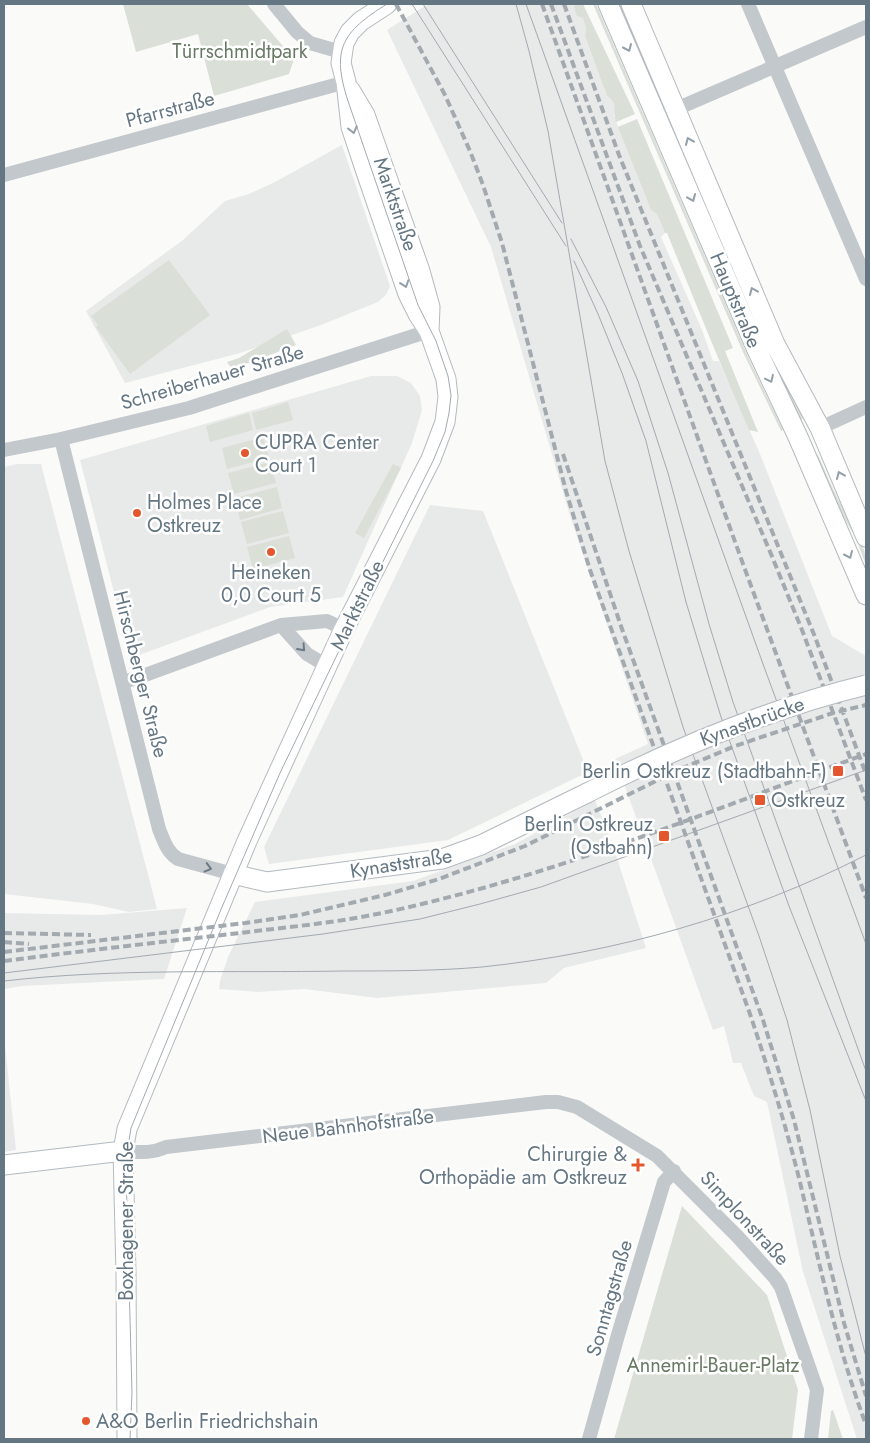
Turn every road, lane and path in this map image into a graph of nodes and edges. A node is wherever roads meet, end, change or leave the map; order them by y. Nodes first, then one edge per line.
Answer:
1 (274, 4) edge
2 (387, 4) edge
3 (608, 4) edge
4 (632, 4) edge
5 (748, 4) edge
6 (866, 27) edge
7 (341, 52) junction
8 (774, 67) junction
9 (346, 82) junction
10 (676, 109) junction
11 (4, 175) edge
12 (866, 279) edge
13 (429, 330) junction
14 (866, 407) edge
15 (820, 428) junction
16 (798, 437) junction
17 (61, 439) junction
18 (4, 450) edge
19 (866, 537) edge
20 (866, 595) edge
21 (281, 625) junction
22 (344, 629) junction
23 (327, 666) junction
24 (123, 682) junction
25 (866, 684) edge
26 (587, 793) joint
27 (233, 874) junction
28 (123, 1151) junction
29 (4, 1165) edge
30 (674, 1171) junction
31 (126, 1439) edge
32 (589, 1439) edge
33 (811, 1439) edge

1 - 7 street
2 - 7 main road
3 -> 16 main road, Hauptstraße
4 - 10 main road, Hauptstraße
5 - 8 street
6 - 8 street
7 - 9 main road, Marktstraße
8 - 10 street
8 - 12 street
9 - 11 street, Pfarrstraße
9 - 13 main road, Marktstraße
15 -> 10 main road, Hauptstraße
13 - 17 street, Schreiberhauer Straße
13 - 22 main road, Marktstraße
14 - 15 street
15 - 16 main road
19 -> 15 main road, Hauptstraße
16 -> 20 main road, Hauptstraße
17 - 18 street, Schreiberhauer Straße
17 - 24 street, Hirschberger Straße
21 - 22 street
21 -> 23 street
21 - 24 street
22 - 23 main road, Marktstraße
23 - 27 main road, Marktstraße
24 -> 27 street, Hirschberger Straße
25 - 26 main road, Kynastbrücke, bridge
26 - 27 main road, Kynaststraße
27 - 28 main road, Boxhagener Straße
28 - 29 main road, Neue Bahnhofstraße
28 - 30 street, Neue Bahnhofstraße
28 - 31 main road, Boxhagener Straße
30 - 32 street, Sonntagstraße
30 - 33 street, Simplonstraße

